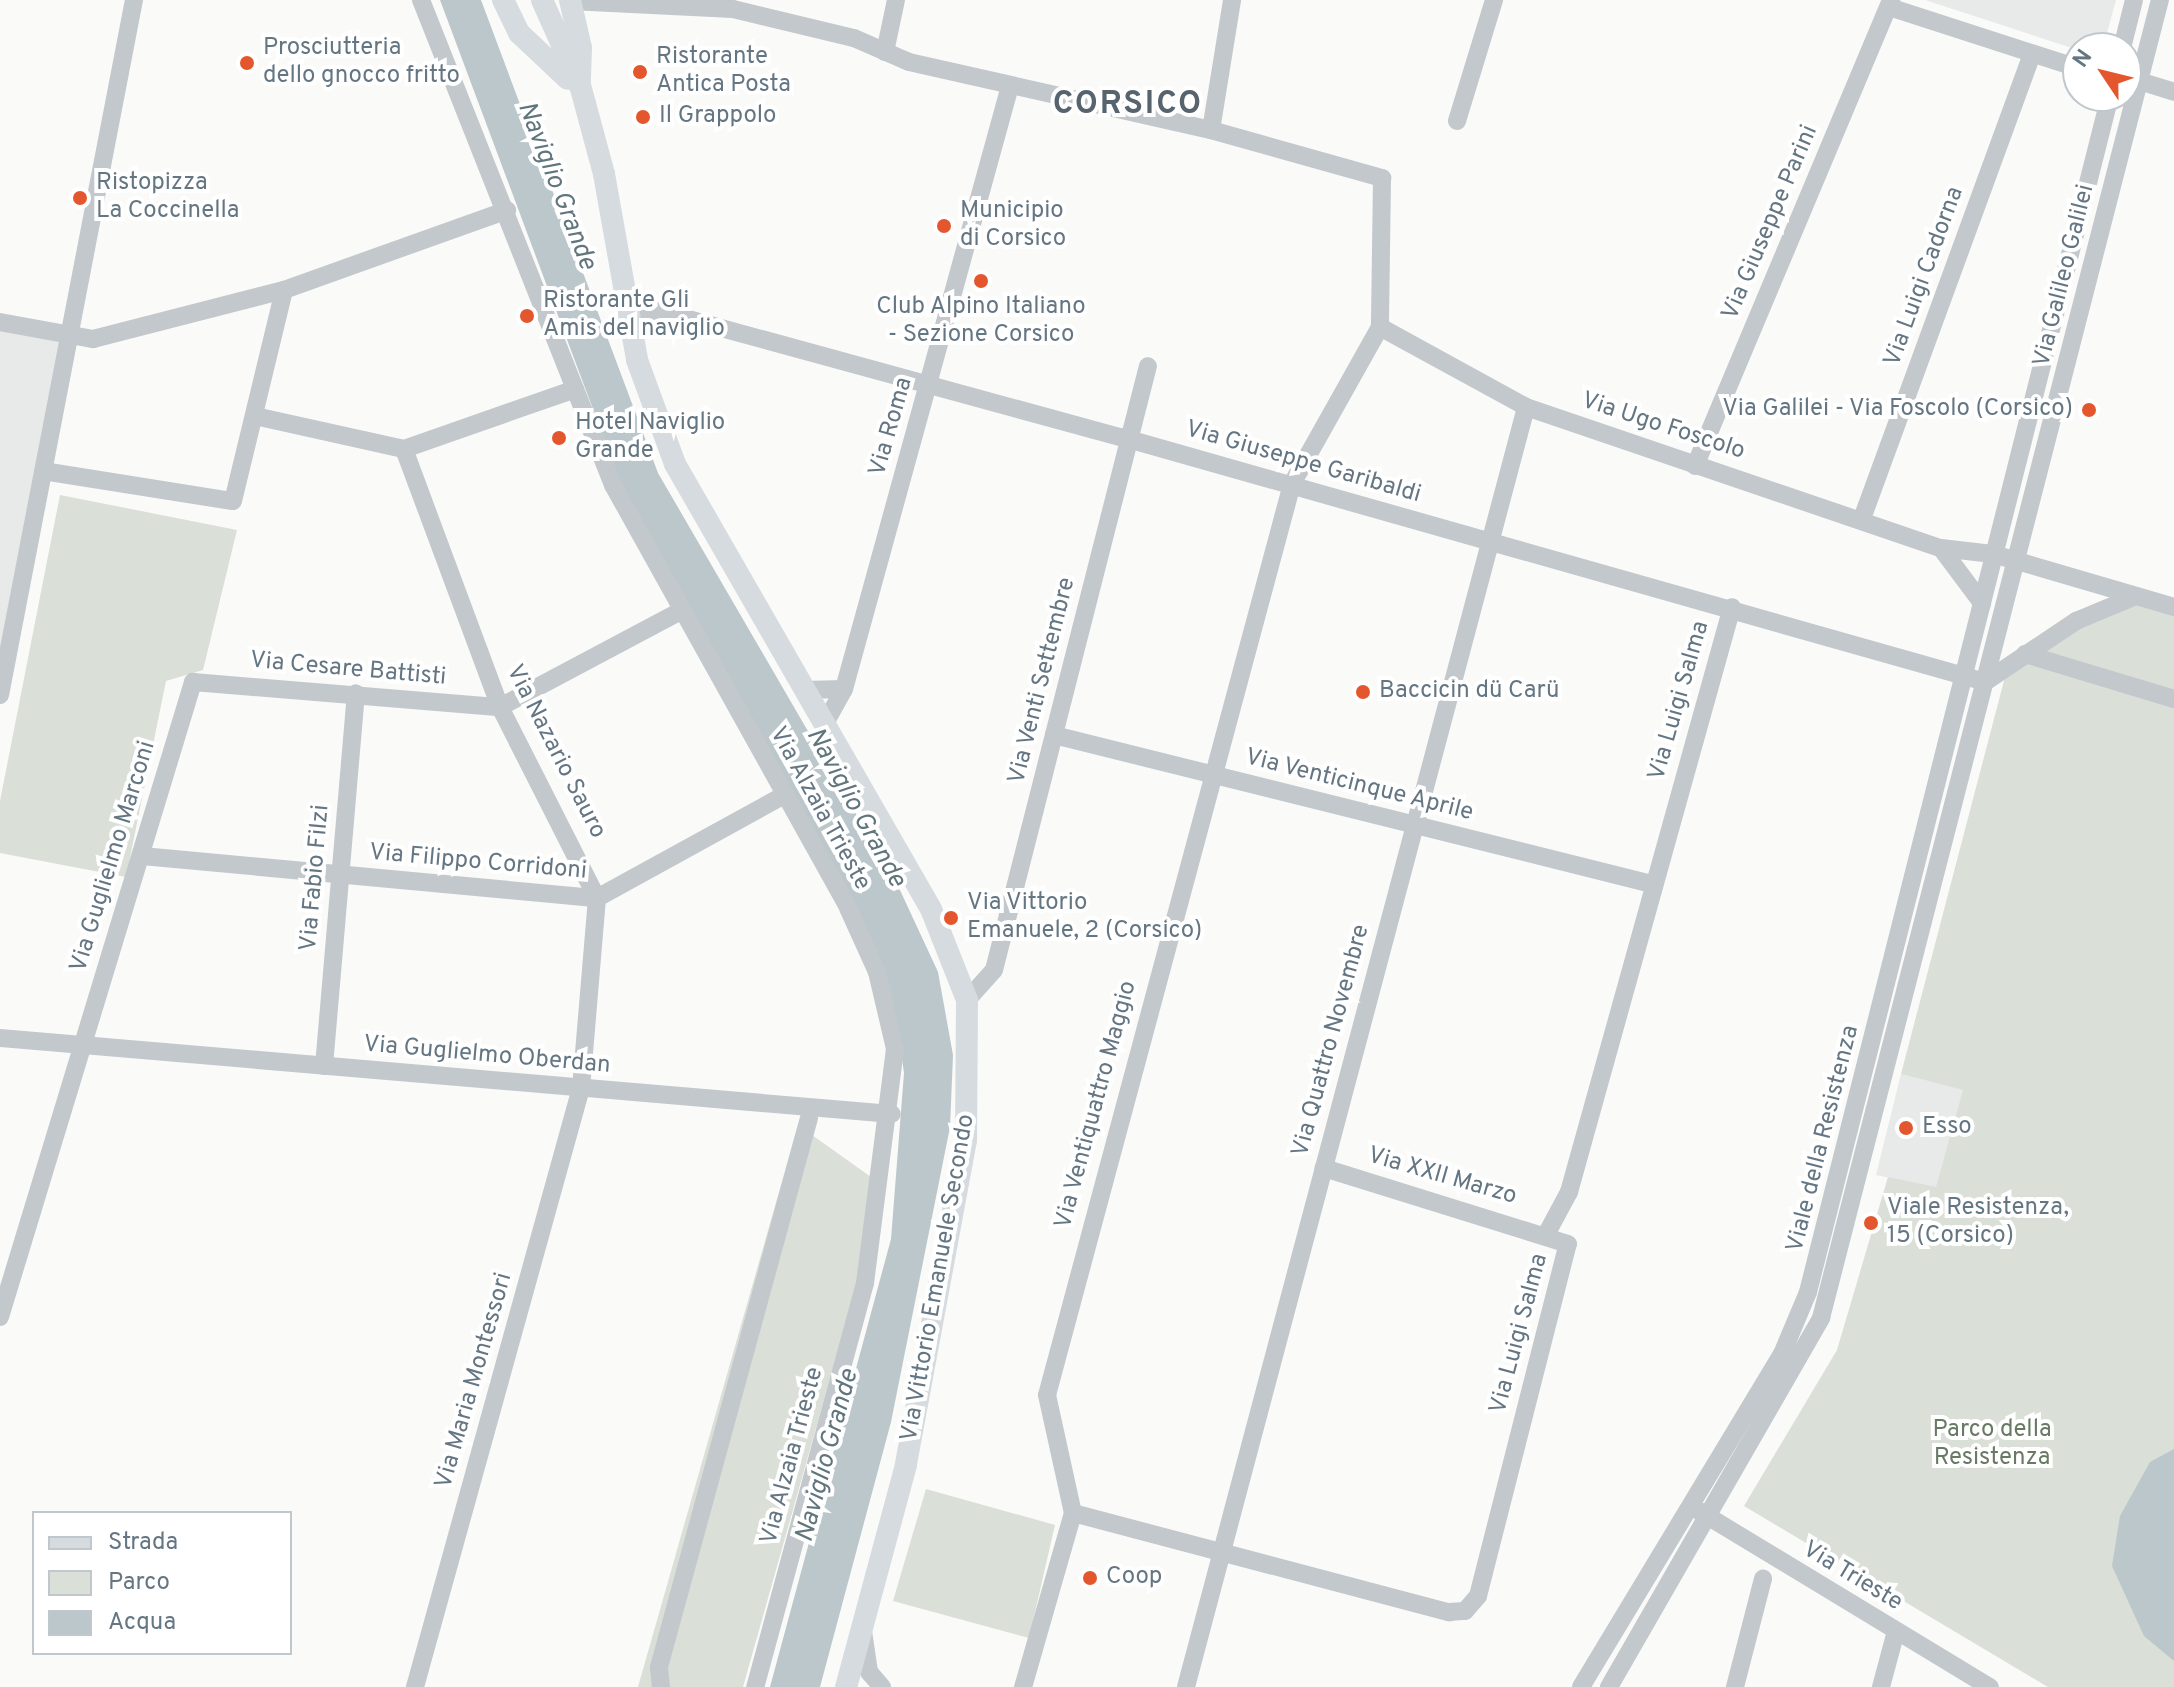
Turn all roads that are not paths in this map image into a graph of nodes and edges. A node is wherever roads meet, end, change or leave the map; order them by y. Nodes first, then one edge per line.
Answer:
1 (133, 0) edge
2 (421, 0) edge
3 (503, 0) edge
4 (542, 0) edge
5 (896, 0) edge
6 (1232, 0) edge
7 (1494, 0) edge
8 (2134, 0) edge
9 (2160, 0) edge
10 (570, 1) edge
11 (1890, 4) edge
12 (2126, 32) edge
13 (885, 52) junction
14 (2032, 54) junction
15 (2062, 63) edge
16 (2142, 69) edge
17 (2142, 82) edge
18 (580, 85) junction
19 (1010, 86) junction
20 (2174, 92) edge
21 (2106, 112) edge
22 (2131, 112) edge
23 (1457, 121) dead end
24 (1211, 130) junction
25 (507, 210) junction
26 (284, 290) junction
27 (626, 311) junction
28 (0, 322) edge
29 (1380, 327) junction
30 (68, 336) junction
31 (1148, 366) dead end
32 (928, 386) junction
33 (575, 389) junction
34 (1526, 407) junction
35 (255, 416) junction
36 (1129, 439) junction
37 (404, 449) junction
38 (1695, 466) junction
39 (43, 471) junction
40 (1292, 484) junction
41 (1863, 516) junction
42 (1491, 540) junction
43 (1941, 548) junction
44 (1993, 554) junction
45 (2016, 564) junction
46 (2136, 596) junction
47 (1982, 603) junction
48 (1732, 607) junction
49 (2174, 607) edge
50 (679, 612) junction
51 (2025, 654) junction
52 (1965, 675) junction
53 (193, 682) joint
54 (1985, 682) junction
55 (844, 689) junction
56 (804, 690) junction
57 (356, 693) junction
58 (0, 695) edge
59 (2174, 699) edge
60 (500, 707) junction
61 (824, 725) junction
62 (1054, 735) junction
63 (1211, 775) junction
64 (784, 795) junction
65 (1414, 826) junction
66 (142, 856) junction
67 (340, 873) junction
68 (1652, 884) junction
69 (597, 898) junction
70 (967, 1000) junction
71 (0, 1038) edge
72 (79, 1045) junction
73 (324, 1066) junction
74 (581, 1088) junction
75 (1860, 1094) junction
76 (1879, 1098) junction
77 (892, 1114) junction
78 (809, 1118) dead end
79 (1324, 1168) junction
80 (1547, 1233) junction
81 (0, 1317) edge
82 (1690, 1505) junction
83 (1073, 1513) junction
84 (1710, 1517) junction
85 (1221, 1550) junction
86 (1763, 1579) dead end
87 (862, 1626) junction
88 (1896, 1631) junction
89 (415, 1687) edge
90 (661, 1687) edge
91 (755, 1687) edge
92 (846, 1687) edge
93 (882, 1687) edge
94 (1023, 1687) edge
95 (1186, 1687) edge
96 (1581, 1687) edge
97 (1609, 1687) edge
98 (1735, 1687) edge
99 (1881, 1687) edge
100 (1990, 1687) edge

1 - 30 street
2 - 25 street, Via Alzaia Trieste
3 - 18 main road
4 - 18 main road, Via Vittorio Emanuele Secondo
5 - 13 street
6 - 24 street
7 - 23 street
8 - 12 street
9 - 16 street, Via Galileo Galilei
10 - 13 street
10 - 18 main road, Via Vittorio Emanuele Secondo
11 - 14 street
11 - 38 street, Via Giuseppe Parini
13 - 19 street
14 - 15 street
14 - 41 street, Via Luigi Cadorna
17 - 20 street
18 - 27 main road, Via Vittorio Emanuele Secondo
19 - 24 street
19 - 32 street, Via Roma
21 - 44 street, Via Galileo Galilei
22 - 45 street, Via Galileo Galilei
24 - 29 street, Via Ventiquattro Maggio
25 - 26 street
25 - 33 street, Via Alzaia Trieste
26 - 30 street
26 - 35 street
27 - 32 street, Via Giuseppe Garibaldi
27 - 56 main road, Via Vittorio Emanuele Secondo
28 - 30 street
29 - 34 street, Via Ugo Foscolo
29 - 40 street, Via Ventiquattro Maggio
30 - 39 street
31 - 36 street, Via Venti Settembre
32 - 36 street, Via Giuseppe Garibaldi
32 - 55 street, Via Roma
33 - 37 street
33 - 50 street, Via Alzaia Trieste
34 - 38 street, Via Ugo Foscolo
34 - 42 street, Via Quattro Novembre
35 - 37 street
35 - 39 street
36 - 40 street, Via Giuseppe Garibaldi
36 - 62 street, Via Venti Settembre
37 - 60 street, Via Nazario Sauro
38 - 41 street, Via Ugo Foscolo
39 - 58 street
40 - 42 street, Via Giuseppe Garibaldi
40 - 63 street, Via Ventiquattro Maggio
41 - 43 street, Via Ugo Foscolo
42 - 48 street, Via Giuseppe Garibaldi
42 - 65 street, Via Quattro Novembre
43 - 44 street, Via Ugo Foscolo
43 - 47 street
44 - 45 street, Via Ugo Foscolo
44 - 47 street, Viale della Resistenza
45 - 46 street, Via Ugo Foscolo
45 - 54 street, Viale della Resistenza
46 - 49 street, Via Ugo Foscolo
46 - 51 street
47 - 52 street, Viale della Resistenza
48 - 52 street, Via Giuseppe Garibaldi
48 - 68 street, Via Luigi Salma
50 - 60 street
50 - 64 street, Via Alzaia Trieste
51 - 54 street
51 - 59 street
52 - 54 street, Via Giuseppe Garibaldi
52 - 75 street, Viale della Resistenza
53 - 57 street, Via Cesare Battisti
53 - 66 street, Via Guglielmo Marconi
54 - 76 street, Viale della Resistenza
55 - 56 street
55 - 61 street, Via Roma
56 - 61 main road, Via Vittorio Emanuele Secondo
57 - 60 street, Via Cesare Battisti
57 - 67 street, Via Fabio Filzi
60 - 69 street, Via Nazario Sauro
61 - 70 main road, Via Vittorio Emanuele Secondo
62 - 63 street, Via Venticinque Aprile
62 - 70 street, Via Venti Settembre
63 - 65 street, Via Venticinque Aprile
63 - 83 street, Via Ventiquattro Maggio
64 - 69 street, Via Filippo Corridoni
64 - 77 street, Via Alzaia Trieste
65 - 68 street, Via Venticinque Aprile
65 - 79 street, Via Quattro Novembre
66 - 67 street, Via Filippo Corridoni
66 - 72 street, Via Guglielmo Marconi
67 - 69 street, Via Filippo Corridoni
67 - 73 street, Via Fabio Filzi
68 - 80 street, Via Luigi Salma
69 - 74 street
70 - 87 main road, Via Vittorio Emanuele Secondo
71 - 72 street, Via Guglielmo Oberdan
72 - 73 street, Via Guglielmo Oberdan
72 - 81 street, Via Guglielmo Marconi
73 - 74 street, Via Guglielmo Oberdan
74 - 77 street, Via Guglielmo Oberdan
74 - 89 street, Via Maria Montessori
75 - 76 street
75 - 82 street, Viale della Resistenza
76 - 84 street, Viale della Resistenza
77 - 91 street, Via Alzaia Trieste
78 - 90 street
79 - 80 street, Via XXII Marzo
79 - 85 street, Via Quattro Novembre
80 - 85 street, Via Luigi Salma
82 - 84 street, Via Trieste
82 - 96 street, Viale della Resistenza
83 - 85 street, Via Luigi Salma
83 - 94 street, Via Ventiquattro Maggio
84 - 88 street, Via Trieste
84 - 97 street, Viale della Resistenza
85 - 95 street, Via Quattro Novembre
86 - 98 street
87 - 92 main road, Via Vittorio Emanuele Secondo
87 - 93 street
88 - 99 street
88 - 100 street, Via Trieste

